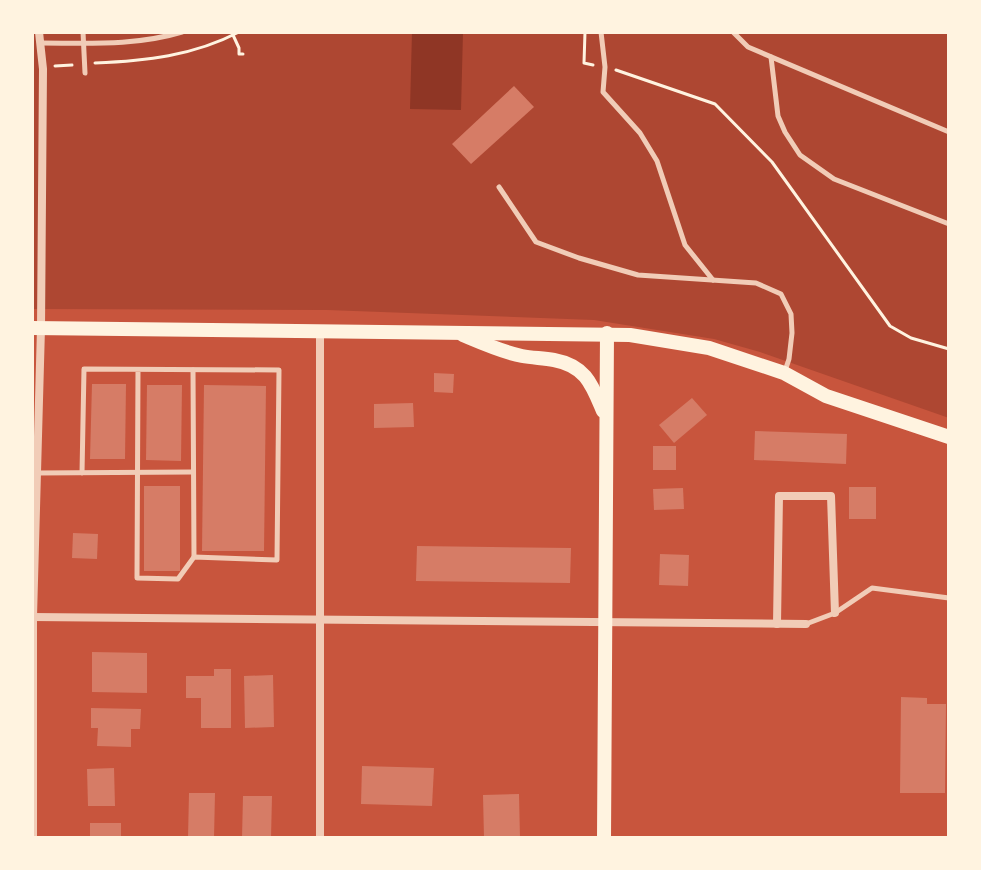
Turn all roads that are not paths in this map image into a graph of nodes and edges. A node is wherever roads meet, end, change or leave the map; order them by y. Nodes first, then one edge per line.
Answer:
1 (39, 32) edge
2 (83, 32) edge
3 (182, 32) edge
4 (601, 32) edge
5 (733, 32) edge
6 (40, 43) junction
7 (83, 43) junction
8 (771, 57) junction
9 (85, 73) dead end
10 (949, 132) edge
11 (499, 187) dead end
12 (949, 224) edge
13 (713, 280) junction
14 (36, 328) edge
15 (320, 331) junction
16 (455, 332) junction
17 (607, 333) junction
18 (138, 370) junction
19 (193, 370) junction
20 (784, 373) junction
21 (606, 419) junction
22 (949, 437) edge
23 (137, 472) junction
24 (193, 472) junction
25 (37, 473) junction
26 (82, 473) junction
27 (34, 507) edge
28 (194, 557) junction
29 (949, 598) edge
30 (835, 613) junction
31 (33, 617) edge
32 (319, 620) junction
33 (605, 621) junction
34 (777, 624) junction
35 (806, 624) joint
36 (33, 838) edge
37 (320, 838) edge
38 (604, 838) edge

1 - 6 street
2 - 7 lane
3 - 7 lane
4 - 13 lane
5 - 8 lane
6 - 7 lane
6 - 14 street
7 - 9 lane
8 - 10 lane
8 - 12 lane
11 - 13 lane
13 - 20 lane
14 - 15 main road
14 - 25 street
15 - 16 main road
15 - 32 street
16 - 17 main road
16 - 21 main road
17 - 20 main road
17 - 21 main road
18 - 19 lane
18 - 23 lane
18 - 26 lane
19 - 24 lane
19 - 28 lane
20 - 22 main road
21 - 33 main road
23 - 24 lane
23 - 26 lane
23 - 28 lane
24 - 28 lane
25 - 26 lane
25 - 27 street
27 - 31 street
29 - 30 lane
30 - 34 street
30 - 35 lane
31 - 32 street
31 - 36 street
32 - 33 street
32 - 37 street
33 - 34 street
33 - 38 main road
34 - 35 street

